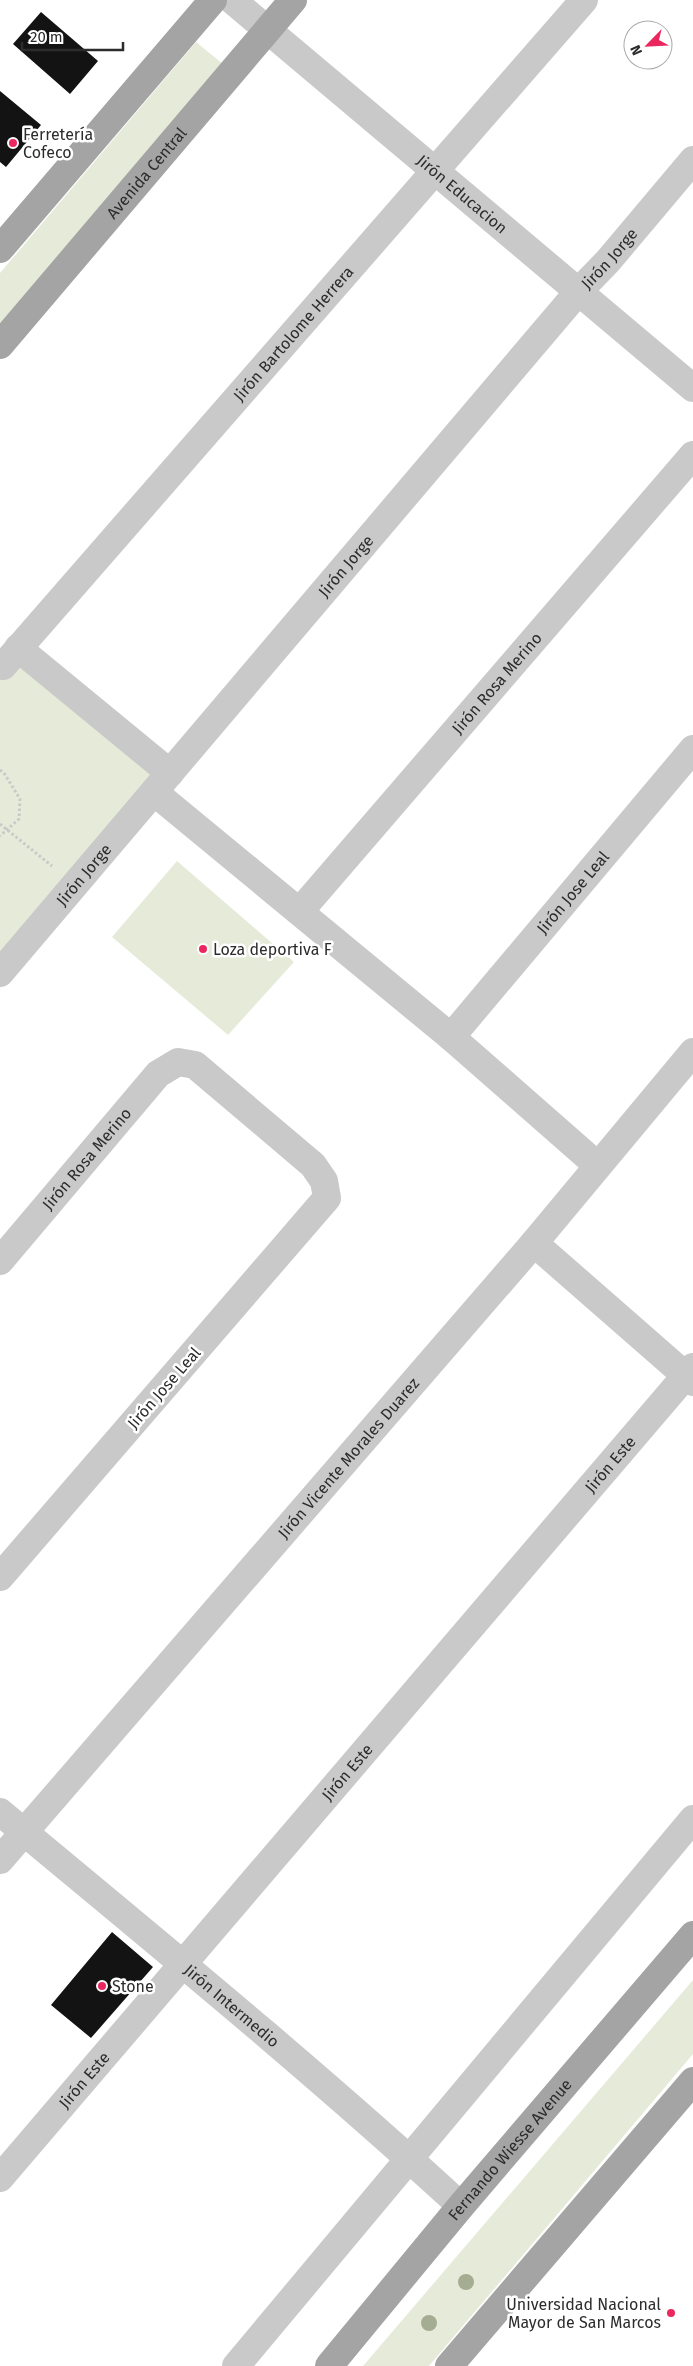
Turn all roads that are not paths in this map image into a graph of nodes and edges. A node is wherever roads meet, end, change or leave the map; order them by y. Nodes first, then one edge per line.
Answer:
1 (213, 0) edge
2 (232, 0) edge
3 (294, 0) edge
4 (584, 0) edge
5 (269, 30) junction
6 (693, 160) edge
7 (435, 170) junction
8 (0, 249) edge
9 (578, 292) junction
10 (0, 345) edge
11 (693, 388) edge
12 (693, 455) edge
13 (7, 659) edge
14 (693, 749) edge
15 (162, 782) junction
16 (300, 911) junction
17 (0, 973) edge
18 (451, 1037) junction
19 (693, 1052) edge
20 (178, 1062) joint
21 (597, 1165) junction
22 (534, 1244) junction
23 (0, 1261) edge
24 (691, 1375) edge
25 (0, 1577) edge
26 (0, 1812) edge
27 (693, 1819) edge
28 (24, 1831) junction
29 (0, 1860) edge
30 (693, 1935) edge
31 (182, 1963) junction
32 (693, 2081) edge
33 (408, 2158) junction
34 (0, 2178) edge
35 (461, 2206) junction
36 (236, 2366) edge
37 (329, 2366) edge
38 (449, 2366) edge

1 - 8 main road
2 - 5 street, Jirón Educacion
3 - 5 main road, Avenida Central
4 - 7 street, Jirón Bartolome Herrera
5 - 7 street, Jirón Educacion
5 - 10 main road, Avenida Central
6 - 9 street, Jirón Jorge
7 - 9 street, Jirón Educacion
7 - 13 street, Jirón Bartolome Herrera
9 - 11 street, Jirón Educacion
9 - 15 street, Jirón Jorge
12 - 16 street, Jirón Rosa Merino
13 - 15 street
14 - 18 street, Jirón Jose Leal
15 - 16 street
15 - 17 street, Jirón Jorge
16 - 18 street
18 - 21 street
19 - 21 street, Jirón Vicente Morales Duarez
20 - 23 street, Jirón Rosa Merino
20 - 25 street, Jirón Jose Leal
21 - 22 street, Jirón Vicente Morales Duarez
22 - 24 street
22 - 28 street, Jirón Vicente Morales Duarez
24 - 31 street, Jirón Este
26 - 28 street, Jirón Intermedio
27 - 33 street
28 - 29 street, Jirón Vicente Morales Duarez
28 - 31 street, Jirón Intermedio
30 - 35 main road, Fernando Wiesse Avenue
31 - 33 street, Jirón Intermedio
31 - 34 street, Jirón Este
32 - 38 main road
33 - 35 street, Jirón Intermedio
33 - 36 street
35 - 37 main road, Fernando Wiesse Avenue

